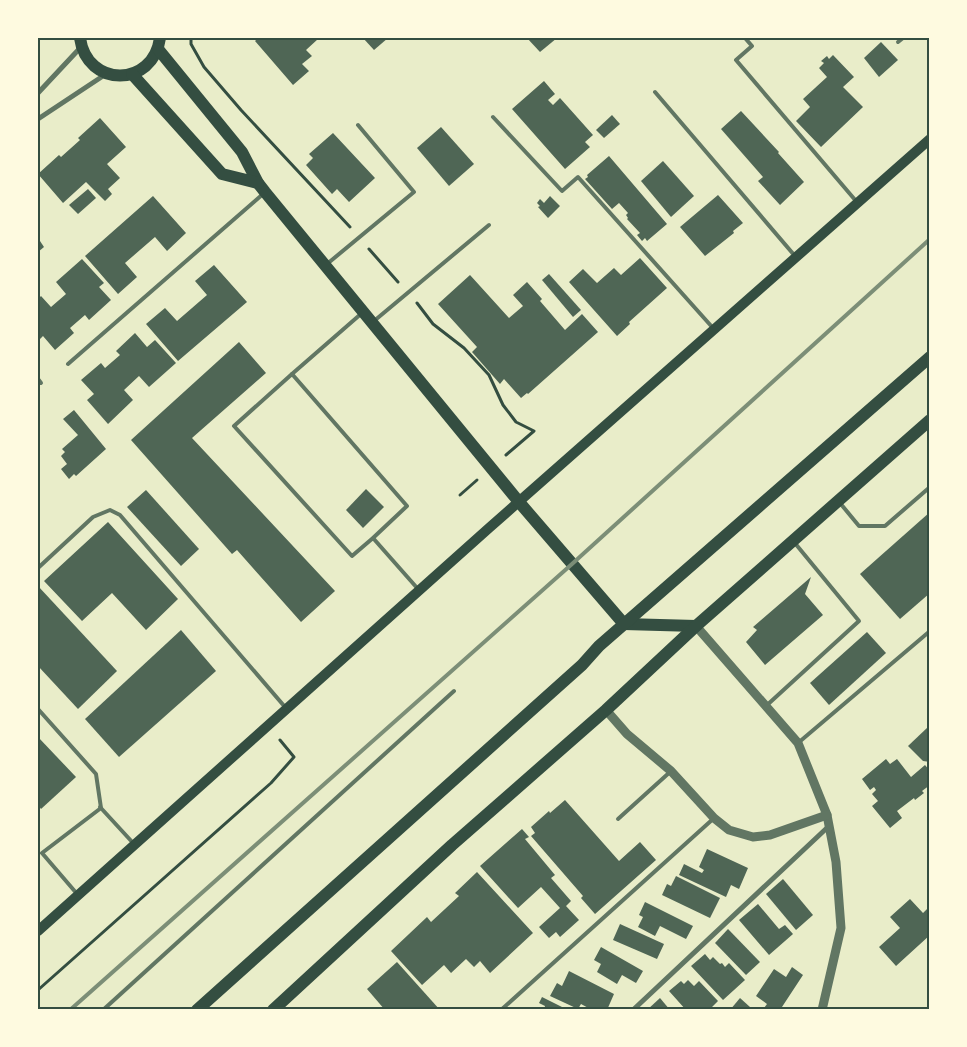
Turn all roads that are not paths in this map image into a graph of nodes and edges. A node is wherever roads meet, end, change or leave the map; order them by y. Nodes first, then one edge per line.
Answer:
1 (745, 38) edge
2 (903, 38) edge
3 (81, 42) edge
4 (898, 42) dead end
5 (159, 43) edge
6 (106, 74) junction
7 (132, 74) junction
8 (655, 92) dead end
9 (38, 93) edge
10 (493, 117) dead end
11 (38, 119) edge
12 (358, 125) dead end
13 (930, 139) edge
14 (262, 188) junction
15 (858, 203) junction
16 (489, 225) dead end
17 (796, 257) junction
18 (325, 265) junction
19 (364, 312) junction
20 (372, 322) junction
21 (714, 330) junction
22 (930, 357) edge
23 (68, 364) dead end
24 (292, 374) junction
25 (929, 422) edge
26 (930, 487) edge
27 (838, 501) junction
28 (519, 502) junction
29 (373, 538) junction
30 (793, 540) junction
31 (38, 568) edge
32 (420, 590) junction
33 (624, 624) junction
34 (696, 626) junction
35 (930, 631) edge
36 (454, 691) dead end
37 (766, 706) junction
38 (38, 709) edge
39 (287, 709) junction
40 (606, 710) junction
41 (798, 743) junction
42 (672, 771) junction
43 (100, 807) junction
44 (827, 815) junction
45 (618, 818) dead end
46 (714, 818) junction
47 (828, 826) junction
48 (135, 844) junction
49 (38, 847) edge
50 (42, 853) junction
51 (78, 895) junction
52 (38, 931) edge
53 (821, 1008) edge
54 (103, 1010) edge
55 (198, 1010) edge
56 (273, 1010) edge
57 (501, 1010) edge
58 (633, 1010) edge

1 - 15 lane
2 - 4 lane
3 - 6 main road
3 - 9 street
5 - 7 main road
5 - 14 main road
6 - 7 main road
6 - 11 street
7 - 14 main road
8 - 17 lane
10 - 21 lane
12 - 18 lane
13 - 15 main road
14 - 18 main road
14 - 23 lane
15 - 17 main road
16 - 20 lane
17 - 21 main road
18 - 19 main road
19 - 20 main road
19 - 24 lane
20 - 28 main road
21 - 28 main road
22 - 33 main road
24 - 29 lane
24 - 29 lane
25 - 27 main road
26 - 27 lane
27 - 30 main road
28 - 32 main road
28 - 33 main road
29 - 32 lane
30 - 34 main road
30 - 37 lane
31 - 39 lane
32 - 39 main road
33 - 34 main road
33 - 55 main road
34 - 37 street
34 - 40 main road
35 - 41 lane
36 - 54 lane
37 - 41 street
38 - 43 lane
39 - 48 main road
40 - 42 street
40 - 56 main road
41 - 44 street
42 - 45 lane
42 - 46 street
43 - 48 lane
43 - 50 lane
44 - 46 street
44 - 47 street
46 - 57 lane
47 - 53 street
47 - 58 street
48 - 51 main road
49 - 50 lane
50 - 51 lane
51 - 52 main road

